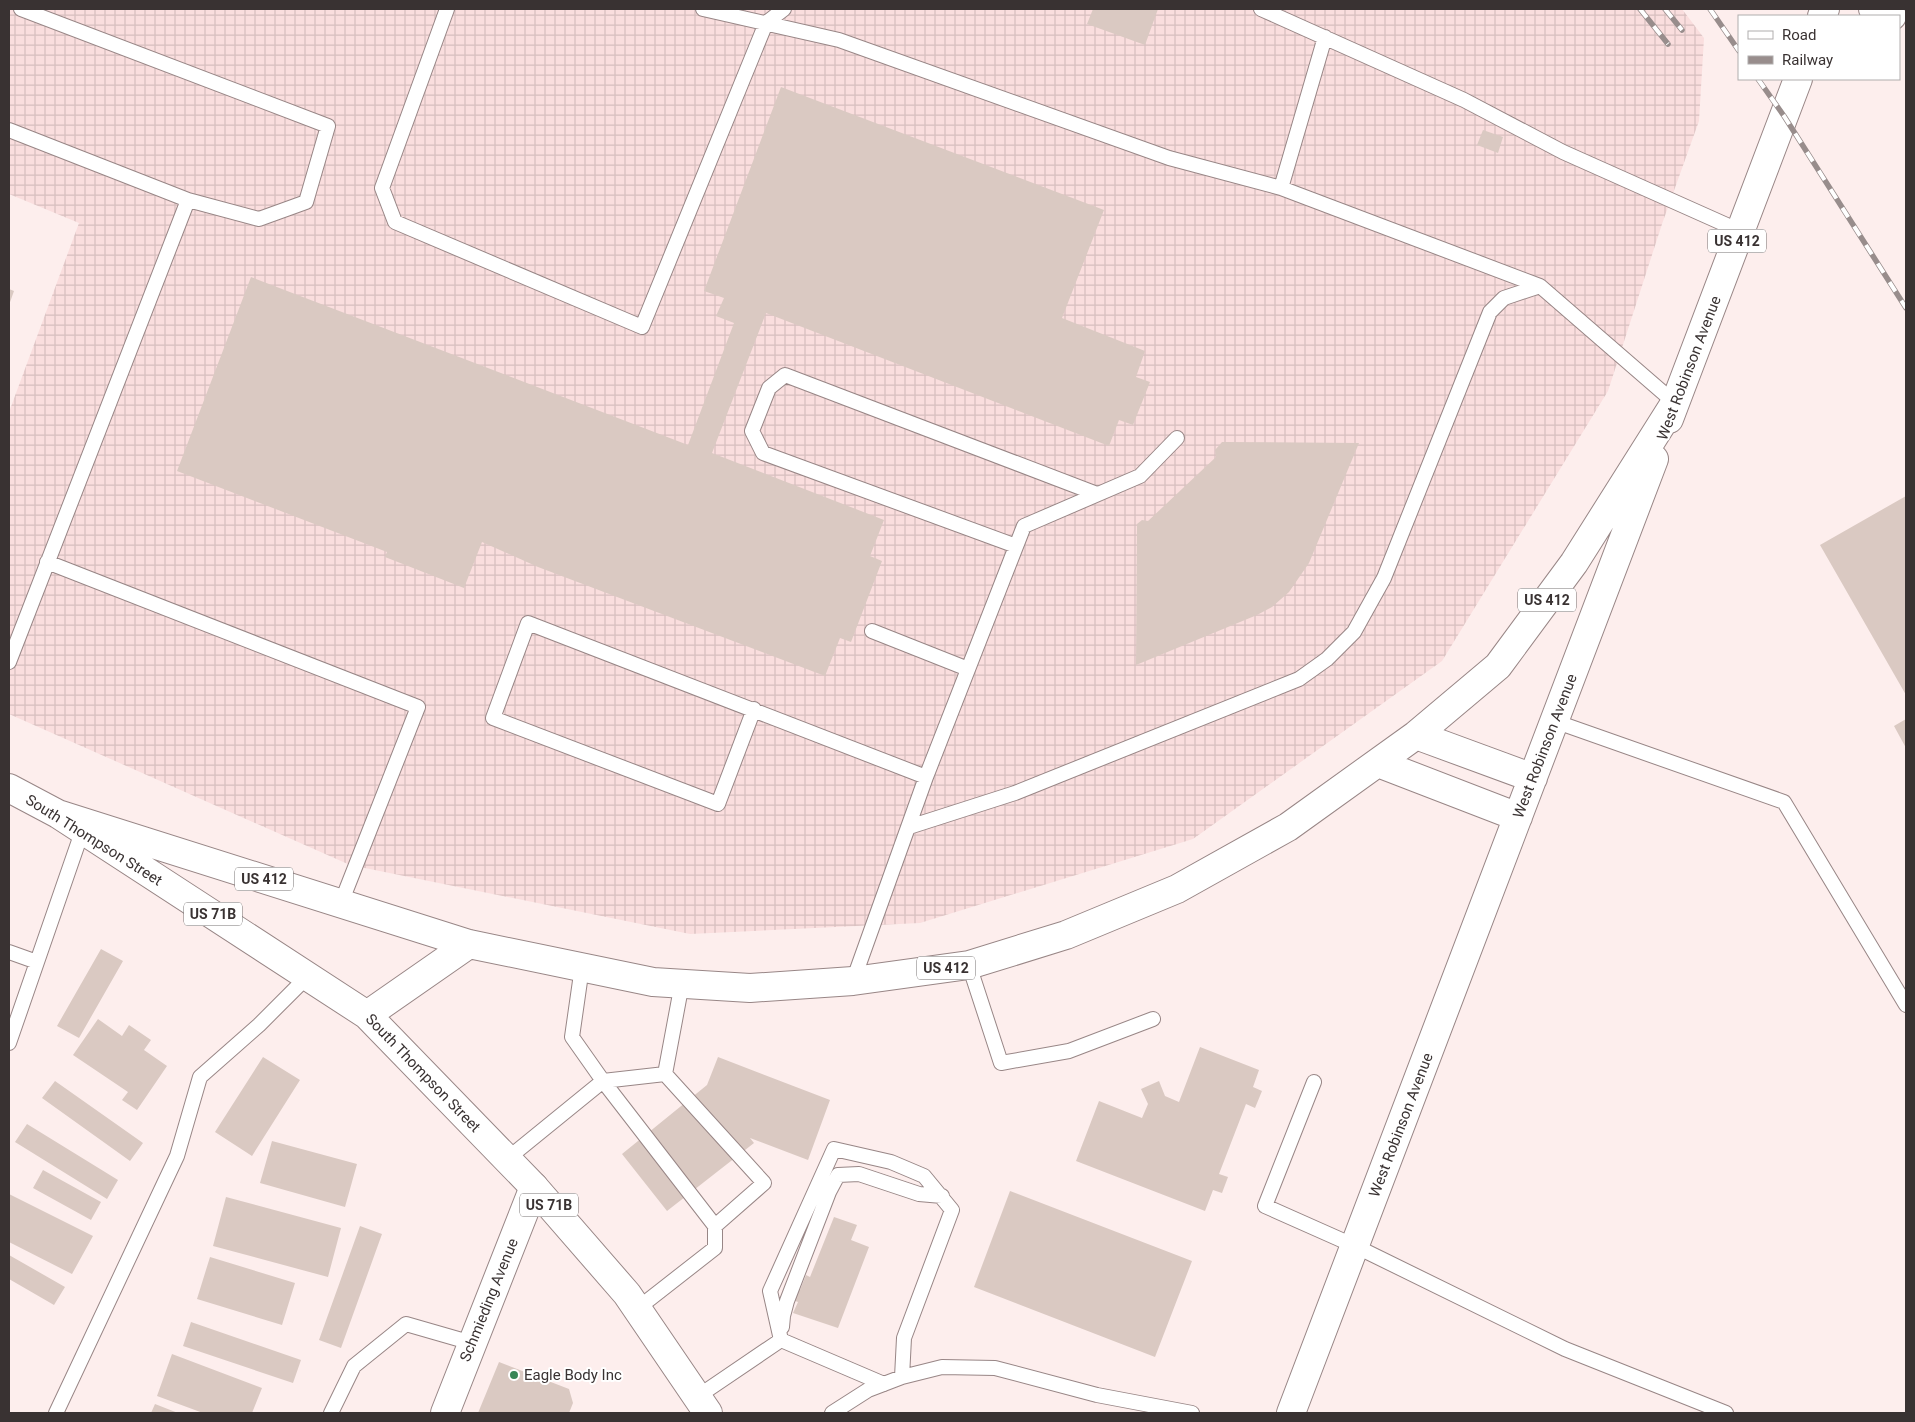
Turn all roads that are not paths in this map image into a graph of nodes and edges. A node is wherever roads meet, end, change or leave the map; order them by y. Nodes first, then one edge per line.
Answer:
1 (21, 9) edge
2 (447, 9) edge
3 (703, 9) edge
4 (784, 9) edge
5 (1261, 9) edge
6 (1873, 9) edge
7 (1889, 15) edge
8 (766, 24) junction
9 (1325, 37) junction
10 (1798, 80) edge
11 (9, 130) edge
12 (1280, 188) junction
13 (188, 200) junction
14 (1740, 231) junction
15 (1540, 286) junction
16 (1676, 403) junction
17 (1178, 438) dead end
18 (1097, 494) junction
19 (1016, 546) junction
20 (47, 562) junction
21 (872, 631) dead end
22 (9, 662) edge
23 (968, 669) junction
24 (754, 710) junction
25 (1554, 721) junction
26 (1416, 736) junction
27 (1378, 763) junction
28 (926, 777) junction
29 (1533, 778) junction
30 (9, 788) edge
31 (58, 814) junction
32 (1518, 817) junction
33 (909, 826) junction
34 (83, 829) junction
35 (341, 903) junction
36 (469, 944) junction
37 (9, 952) edge
38 (37, 962) junction
39 (969, 965) junction
40 (582, 968) junction
41 (308, 976) junction
42 (853, 981) junction
43 (682, 983) junction
44 (1906, 1005) edge
45 (367, 1015) junction
46 (1152, 1019) dead end
47 (9, 1043) edge
48 (665, 1074) junction
49 (603, 1081) junction
50 (1314, 1082) dead end
51 (506, 1159) junction
52 (534, 1188) junction
53 (942, 1196) junction
54 (715, 1226) junction
55 (1355, 1246) junction
56 (637, 1309) junction
57 (781, 1340) junction
58 (472, 1343) junction
59 (902, 1377) junction
60 (884, 1384) junction
61 (703, 1405) edge
62 (1143, 1408) edge
63 (56, 1413) edge
64 (332, 1413) edge
65 (445, 1413) edge
66 (832, 1413) edge
67 (1192, 1413) edge
68 (1291, 1413) edge
69 (1726, 1413) edge

1 - 13 lane
2 - 8 lane
3 - 8 lane
4 - 8 lane
5 - 9 lane
6 - 7 main road
8 - 12 lane
9 - 12 lane
9 - 14 lane
10 - 14 main road, West Robinson Avenue / US 412
11 - 13 lane
12 - 15 lane
13 - 20 lane
14 - 16 main road, West Robinson Avenue / US 412
15 - 16 lane
15 - 33 lane
16 - 25 main road, West Robinson Avenue / US 412
16 - 26 main road, US 412
17 - 18 lane
18 - 19 lane
18 - 19 lane
19 - 23 lane
20 - 22 lane
20 - 35 lane
21 - 23 lane
23 - 28 lane
24 - 24 lane
24 - 28 lane
25 - 29 main road, West Robinson Avenue / US 412
25 - 44 lane
26 - 27 main road, US 412
26 - 29 main road
27 - 32 main road
27 - 39 main road, US 412
28 - 33 lane
29 - 32 main road, West Robinson Avenue / US 412
30 - 31 main road, South Thompson Street / US 71B
31 - 34 main road, South Thompson Street / US 71B
31 - 35 main road, US 412
32 - 55 main road, West Robinson Avenue
33 - 42 lane
34 - 38 lane
34 - 41 main road, South Thompson Street / US 71B
35 - 36 main road, US 412
36 - 40 main road, US 412
36 - 45 main road
37 - 38 lane
38 - 47 lane
39 - 42 main road, US 412
39 - 46 lane
40 - 43 main road, US 412
40 - 49 lane
41 - 45 main road, South Thompson Street / US 71B
41 - 63 lane
42 - 43 main road, US 412
43 - 48 lane
45 - 51 main road, South Thompson Street / US 71B
48 - 49 lane
48 - 54 lane
49 - 51 lane
49 - 54 lane
50 - 55 lane
51 - 52 main road, South Thompson Street / US 71B
52 - 56 main road, South Thompson Street / US 71B
52 - 58 main road, Schmieding Avenue
53 - 57 lane
53 - 57 lane
53 - 59 lane
54 - 56 lane
55 - 68 main road, West Robinson Avenue
55 - 69 lane
56 - 61 main road, South Thompson Street / US 71B
57 - 60 lane
57 - 61 lane
58 - 64 lane
58 - 65 main road, Schmieding Avenue
59 - 60 lane
59 - 62 lane
60 - 66 lane
62 - 67 lane

